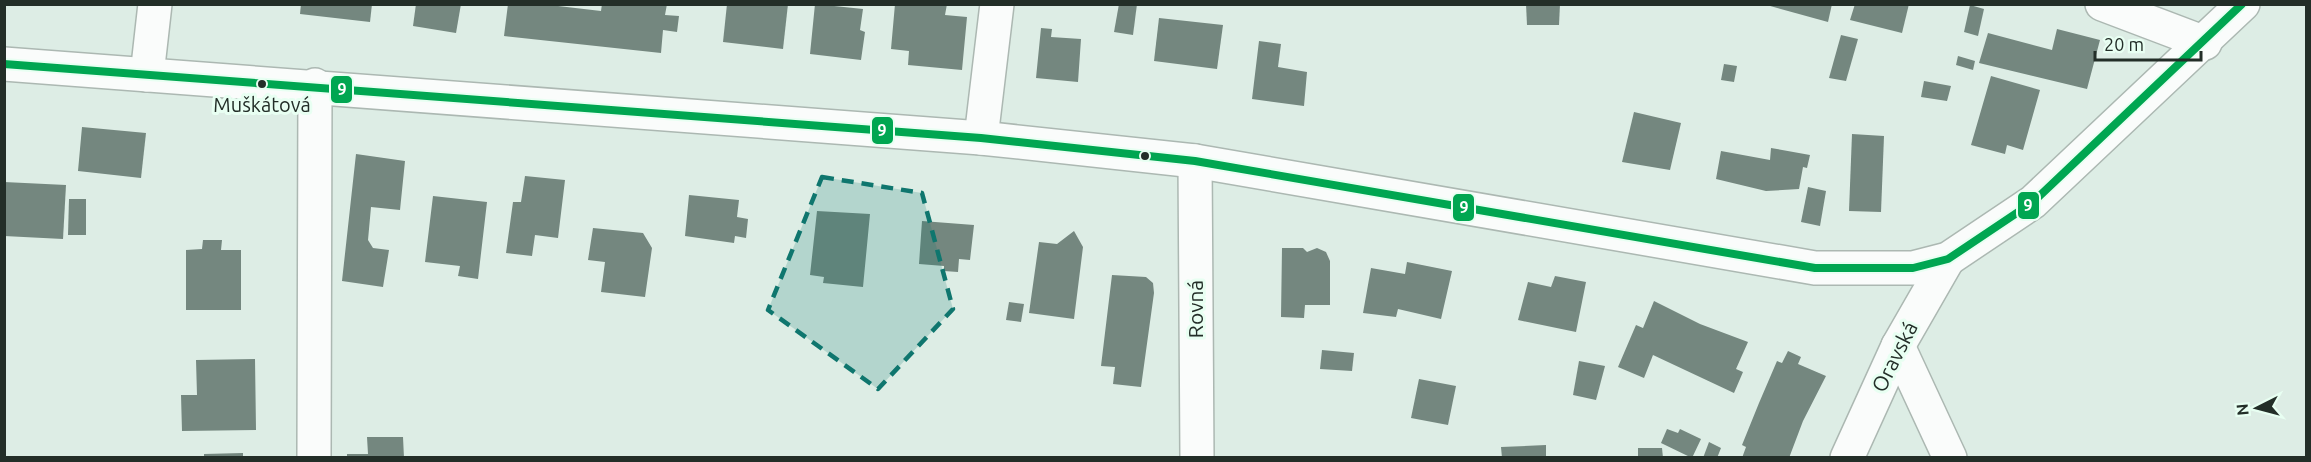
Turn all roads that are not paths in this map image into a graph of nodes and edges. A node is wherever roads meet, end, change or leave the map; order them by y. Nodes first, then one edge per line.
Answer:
1 (155, 4) edge
2 (998, 4) edge
3 (2102, 4) edge
4 (2243, 4) edge
5 (2205, 43) junction
6 (4, 64) edge
7 (147, 75) junction
8 (315, 85) junction
9 (981, 138) junction
10 (1195, 161) junction
11 (1948, 259) junction
12 (1898, 346) junction
13 (314, 458) edge
14 (1197, 458) edge
15 (1847, 458) edge
16 (1950, 458) edge

1 - 7 street
2 - 9 street
3 - 5 street
4 - 5 street
5 - 11 street
6 - 7 street
7 - 8 street
8 - 9 street
8 - 13 street
9 - 10 street
10 - 11 street
10 - 14 street, Rovná
11 - 12 street, Oravská
12 - 15 street, Oravská
12 - 16 street

